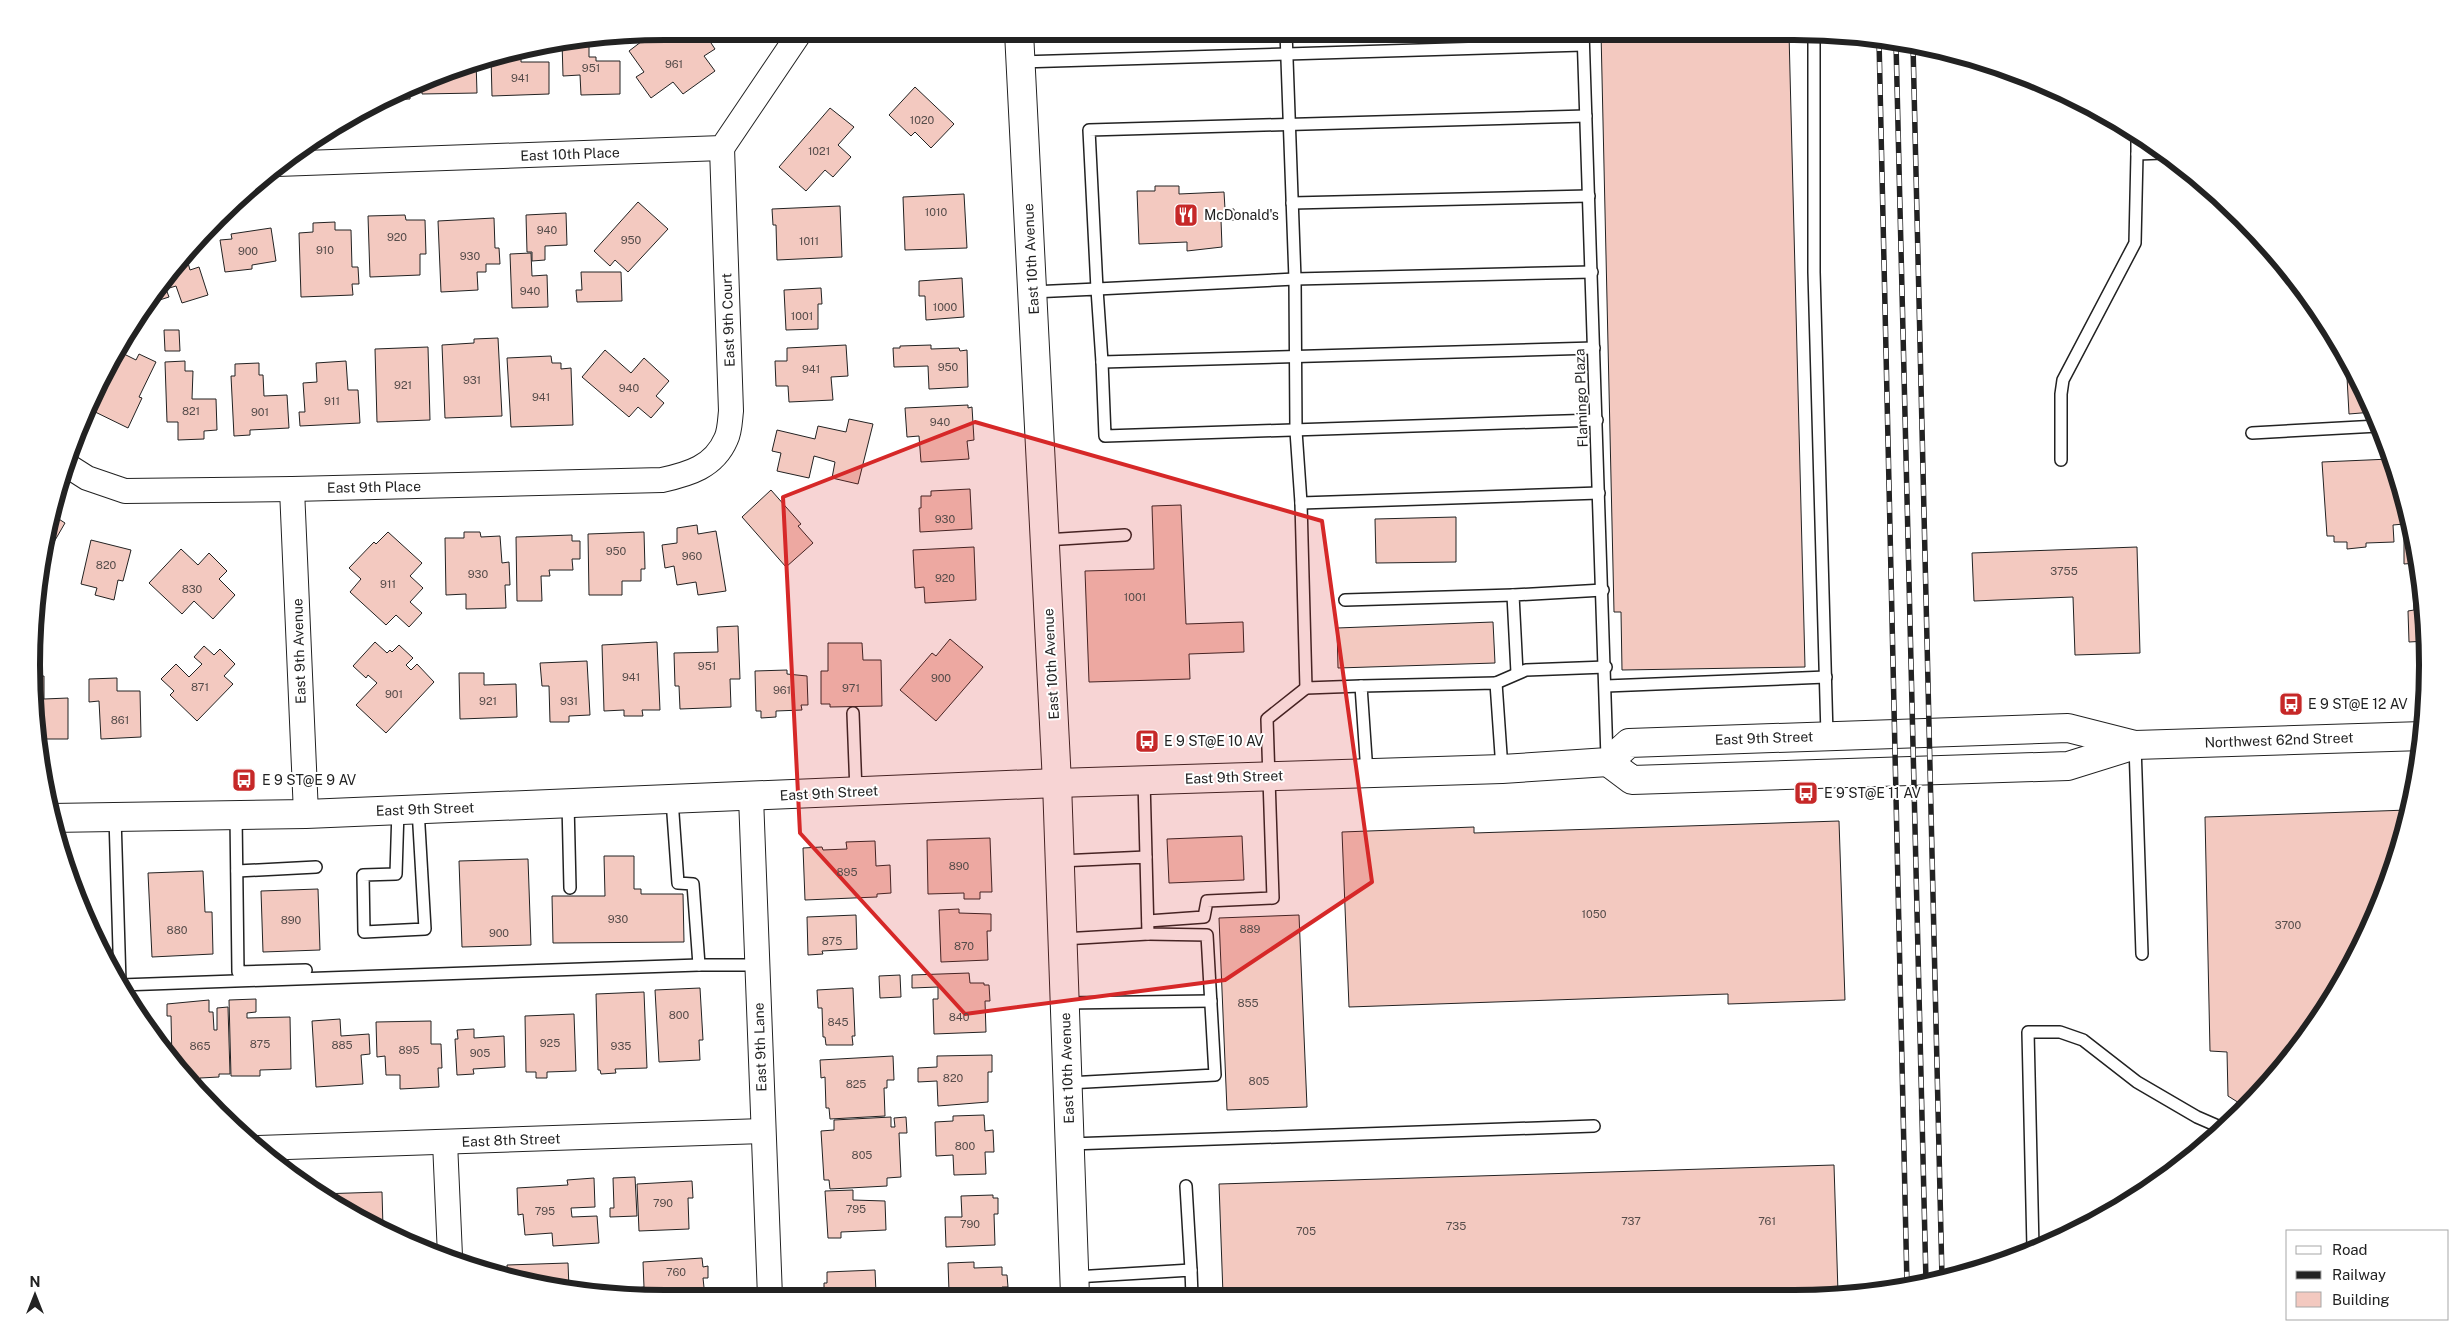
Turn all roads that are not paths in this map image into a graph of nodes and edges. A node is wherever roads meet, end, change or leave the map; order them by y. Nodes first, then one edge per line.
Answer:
1 (795, 40) edge
2 (1019, 40) edge
3 (1287, 40) edge
4 (1584, 40) edge
5 (1814, 40) edge
6 (1584, 45) junction
7 (1288, 53) junction
8 (1020, 62) junction
9 (1586, 116) junction
10 (1290, 124) junction
11 (2137, 143) edge
12 (722, 148) junction
13 (2153, 153) edge
14 (2137, 154) junction
15 (293, 163) edge
16 (1589, 196) junction
17 (1292, 203) junction
18 (1592, 272) junction
19 (1295, 279) junction
20 (1098, 289) junction
21 (1032, 292) junction
22 (1594, 348) junction
23 (1294, 355) junction
24 (1102, 362) junction
25 (1597, 420) junction
26 (2371, 426) edge
27 (1296, 431) junction
28 (2252, 433) dead end
29 (2061, 460) dead end
30 (72, 468) edge
31 (689, 474) joint
32 (292, 489) junction
33 (1599, 493) junction
34 (1301, 503) junction
35 (1125, 535) dead end
36 (1045, 540) junction
37 (1603, 590) junction
38 (1513, 595) junction
39 (1345, 600) dead end
40 (1606, 668) junction
41 (1517, 674) junction
42 (1826, 677) junction
43 (1496, 683) junction
44 (1361, 686) junction
45 (1606, 686) junction
46 (1306, 688) junction
47 (853, 713) dead end
48 (1928, 732) joint
49 (1827, 735) junction
50 (2415, 736) edge
51 (2136, 745) junction
52 (1608, 762) junction
53 (1502, 769) junction
54 (1367, 773) junction
55 (1268, 776) junction
56 (1144, 780) junction
57 (1058, 783) junction
58 (856, 792) junction
59 (751, 797) junction
60 (672, 800) junction
61 (568, 804) junction
62 (408, 810) junction
63 (306, 814) junction
64 (236, 815) junction
65 (115, 817) junction
66 (59, 818) edge
67 (1146, 858) junction
68 (1060, 860) junction
69 (316, 866) dead end
70 (237, 871) junction
71 (570, 888) dead end
72 (1148, 921) junction
73 (1148, 934) junction
74 (1063, 939) junction
75 (2142, 954) dead end
76 (699, 965) junction
77 (757, 965) junction
78 (120, 970) edge
79 (306, 970) dead end
80 (128, 984) edge
81 (1211, 1001) junction
82 (1065, 1003) junction
83 (1068, 1083) junction
84 (2216, 1125) edge
85 (1594, 1126) dead end
86 (763, 1131) junction
87 (445, 1142) junction
88 (1070, 1144) junction
89 (269, 1148) edge
90 (1186, 1186) dead end
91 (2033, 1242) edge
92 (450, 1251) edge
93 (1191, 1270) junction
94 (1075, 1287) edge
95 (770, 1290) edge
96 (1192, 1290) edge

1 - 12 street
2 - 8 main road, East 10th Avenue
3 - 7 lane
4 - 6 lane, Flamingo Plaza
5 - 42 lane
6 - 7 lane
6 - 9 lane, Flamingo Plaza
7 - 8 lane
7 - 10 lane
8 - 21 main road, East 10th Avenue
9 - 10 lane
9 - 16 lane, Flamingo Plaza
10 - 17 lane
10 - 20 lane
11 - 14 lane
12 - 15 street, East 10th Place
12 - 31 street, East 9th Court
13 - 14 lane
14 - 29 lane
16 - 17 lane
16 - 18 lane, Flamingo Plaza
17 - 19 lane
18 - 19 lane
18 - 22 lane, Flamingo Plaza
19 - 20 lane
19 - 23 lane
20 - 21 lane
20 - 24 lane
21 - 36 main road, East 10th Avenue
22 - 23 lane
22 - 25 lane, Flamingo Plaza
23 - 24 lane
23 - 27 lane
24 - 27 lane
25 - 27 lane
25 - 33 lane, Flamingo Plaza
26 - 28 lane
27 - 34 lane
30 - 32 street, East 9th Place
31 - 32 street, East 9th Place
32 - 63 street, East 9th Avenue
33 - 34 lane
33 - 37 lane, Flamingo Plaza
34 - 46 lane
35 - 36 lane
36 - 57 main road, East 10th Avenue
37 - 38 lane
37 - 40 lane, Flamingo Plaza
38 - 39 lane
38 - 41 lane
40 - 41 lane
40 - 45 lane, Flamingo Plaza
41 - 43 lane
42 - 45 lane
42 - 49 lane
43 - 44 lane
43 - 53 lane
44 - 46 lane
44 - 54 lane
45 - 52 lane, Flamingo Plaza
46 - 55 lane
47 - 58 lane
48 - 49 main road, East 9th Street
48 - 51 main road, Northwest 62nd Street
49 - 52 main road, East 9th Street
50 - 51 main road, Northwest 62nd Street
51 - 52 main road, Northwest 62nd Street
51 - 75 lane
52 - 53 main road, East 9th Street
53 - 54 main road, East 9th Street
54 - 55 main road, East 9th Street
55 - 56 main road, East 9th Street
55 - 72 lane
56 - 57 main road, East 9th Street
56 - 67 lane
57 - 58 main road, East 9th Street
57 - 68 main road, East 10th Avenue
58 - 59 main road, East 9th Street
59 - 60 main road, East 9th Street
59 - 77 street, East 9th Lane
60 - 61 main road, East 9th Street
60 - 76 lane
61 - 62 main road, East 9th Street
61 - 71 lane
62 - 62 lane
62 - 63 main road, East 9th Street
63 - 64 main road, East 9th Street
64 - 65 main road, East 9th Street
64 - 70 lane
65 - 66 main road, East 9th Street
65 - 78 lane
67 - 68 lane
67 - 72 lane
68 - 74 main road, East 10th Avenue
69 - 70 lane
70 - 79 lane
72 - 73 lane
73 - 74 lane
73 - 81 lane
74 - 82 main road, East 10th Avenue
76 - 77 lane
76 - 80 lane
77 - 86 street, East 9th Lane
81 - 82 lane
81 - 83 lane
82 - 83 main road, East 10th Avenue
83 - 88 main road, East 10th Avenue
84 - 91 lane
85 - 88 lane
86 - 87 street, East 8th Street
86 - 95 street, East 9th Lane
87 - 89 street, East 8th Street
87 - 92 street
88 - 94 main road, East 10th Avenue
90 - 93 lane
93 - 94 lane
93 - 96 lane

